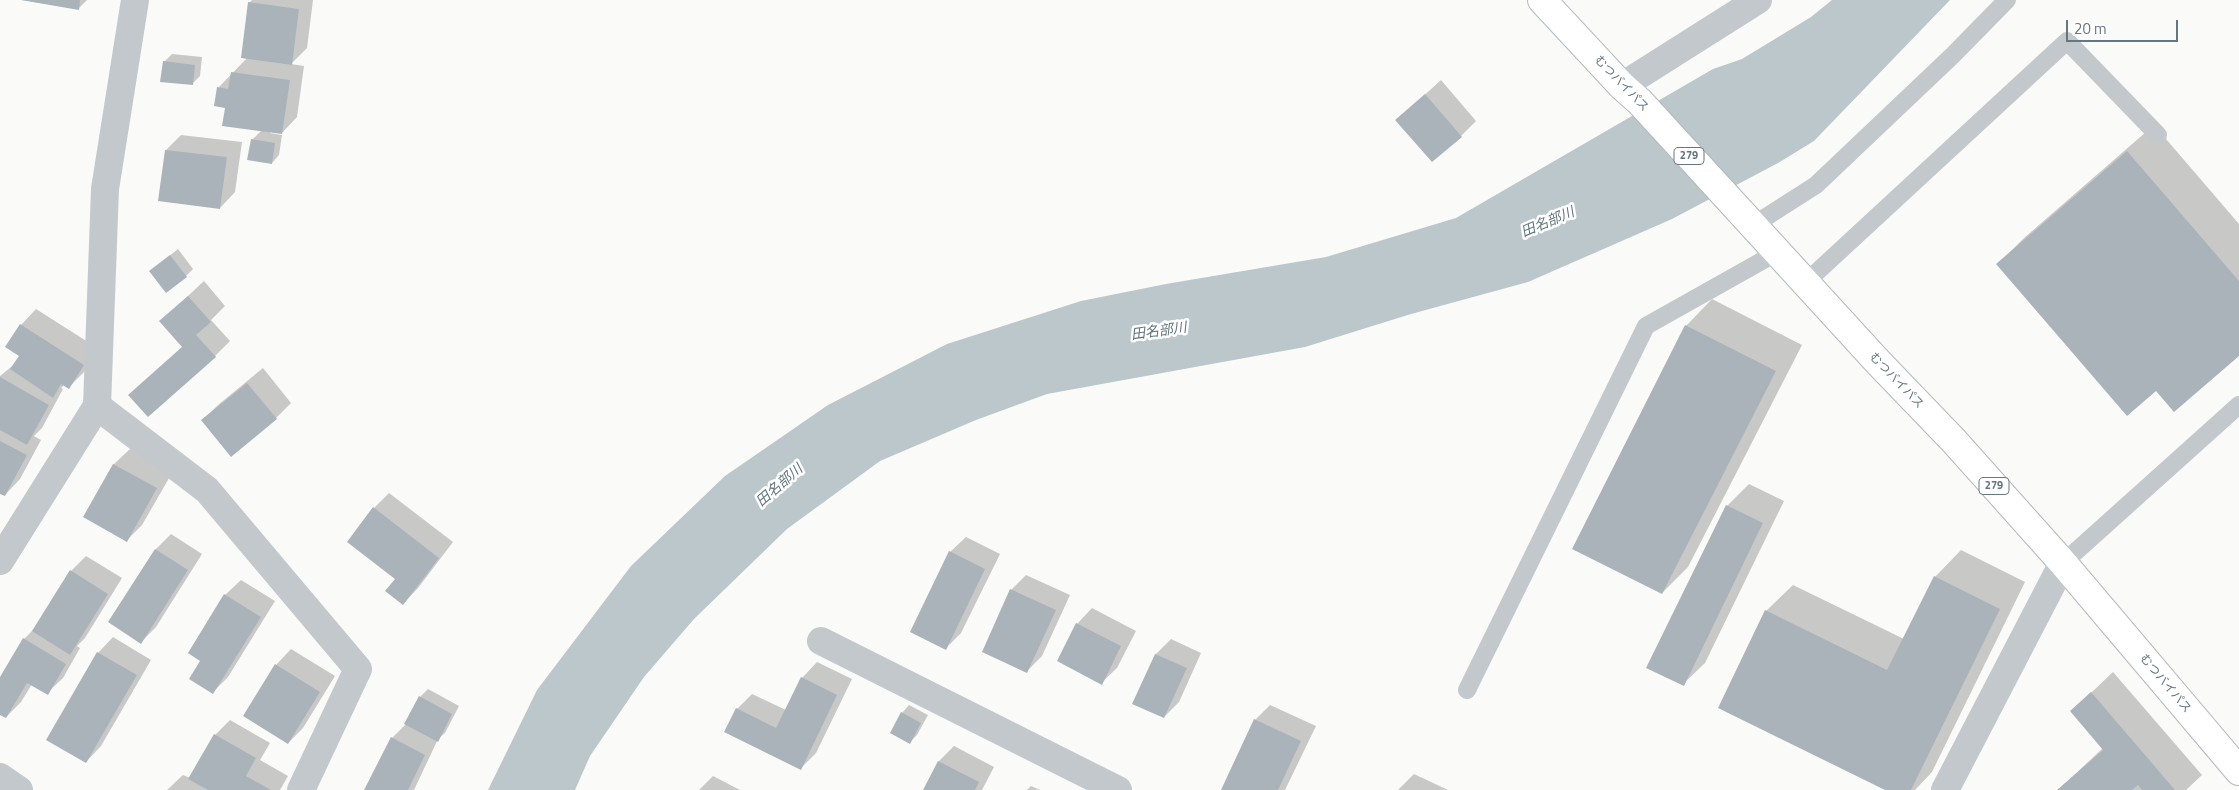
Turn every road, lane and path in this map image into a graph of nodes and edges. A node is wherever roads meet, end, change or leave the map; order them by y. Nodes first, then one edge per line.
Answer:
1 (135, 0) edge
2 (1542, 0) edge
3 (1758, 0) edge
4 (2007, 0) edge
5 (1631, 94) junction
6 (2158, 135) dead end
7 (1745, 218) junction
8 (1776, 253) junction
9 (1805, 283) junction
10 (2239, 405) edge
11 (97, 406) junction
12 (0, 561) edge
13 (2063, 563) junction
14 (821, 641) dead end
15 (1467, 690) dead end
16 (2239, 771) edge
17 (0, 777) edge
18 (19, 790) edge
19 (301, 790) edge
20 (1118, 790) edge
21 (1945, 790) edge

1 - 11 street
2 - 5 highway, むつバイパス / 279
3 - 5 street
4 - 7 lane
5 - 7 highway, むつバイパス / 279
6 - 9 lane
7 - 8 highway, むつバイパス / 279
8 - 9 highway, むつバイパス / 279
8 - 15 lane
9 - 13 highway, むつバイパス / 279
10 - 13 lane
11 - 12 street
11 - 19 street
13 - 16 highway, むつバイパス / 279
13 - 21 street
14 - 20 street
17 - 18 street

